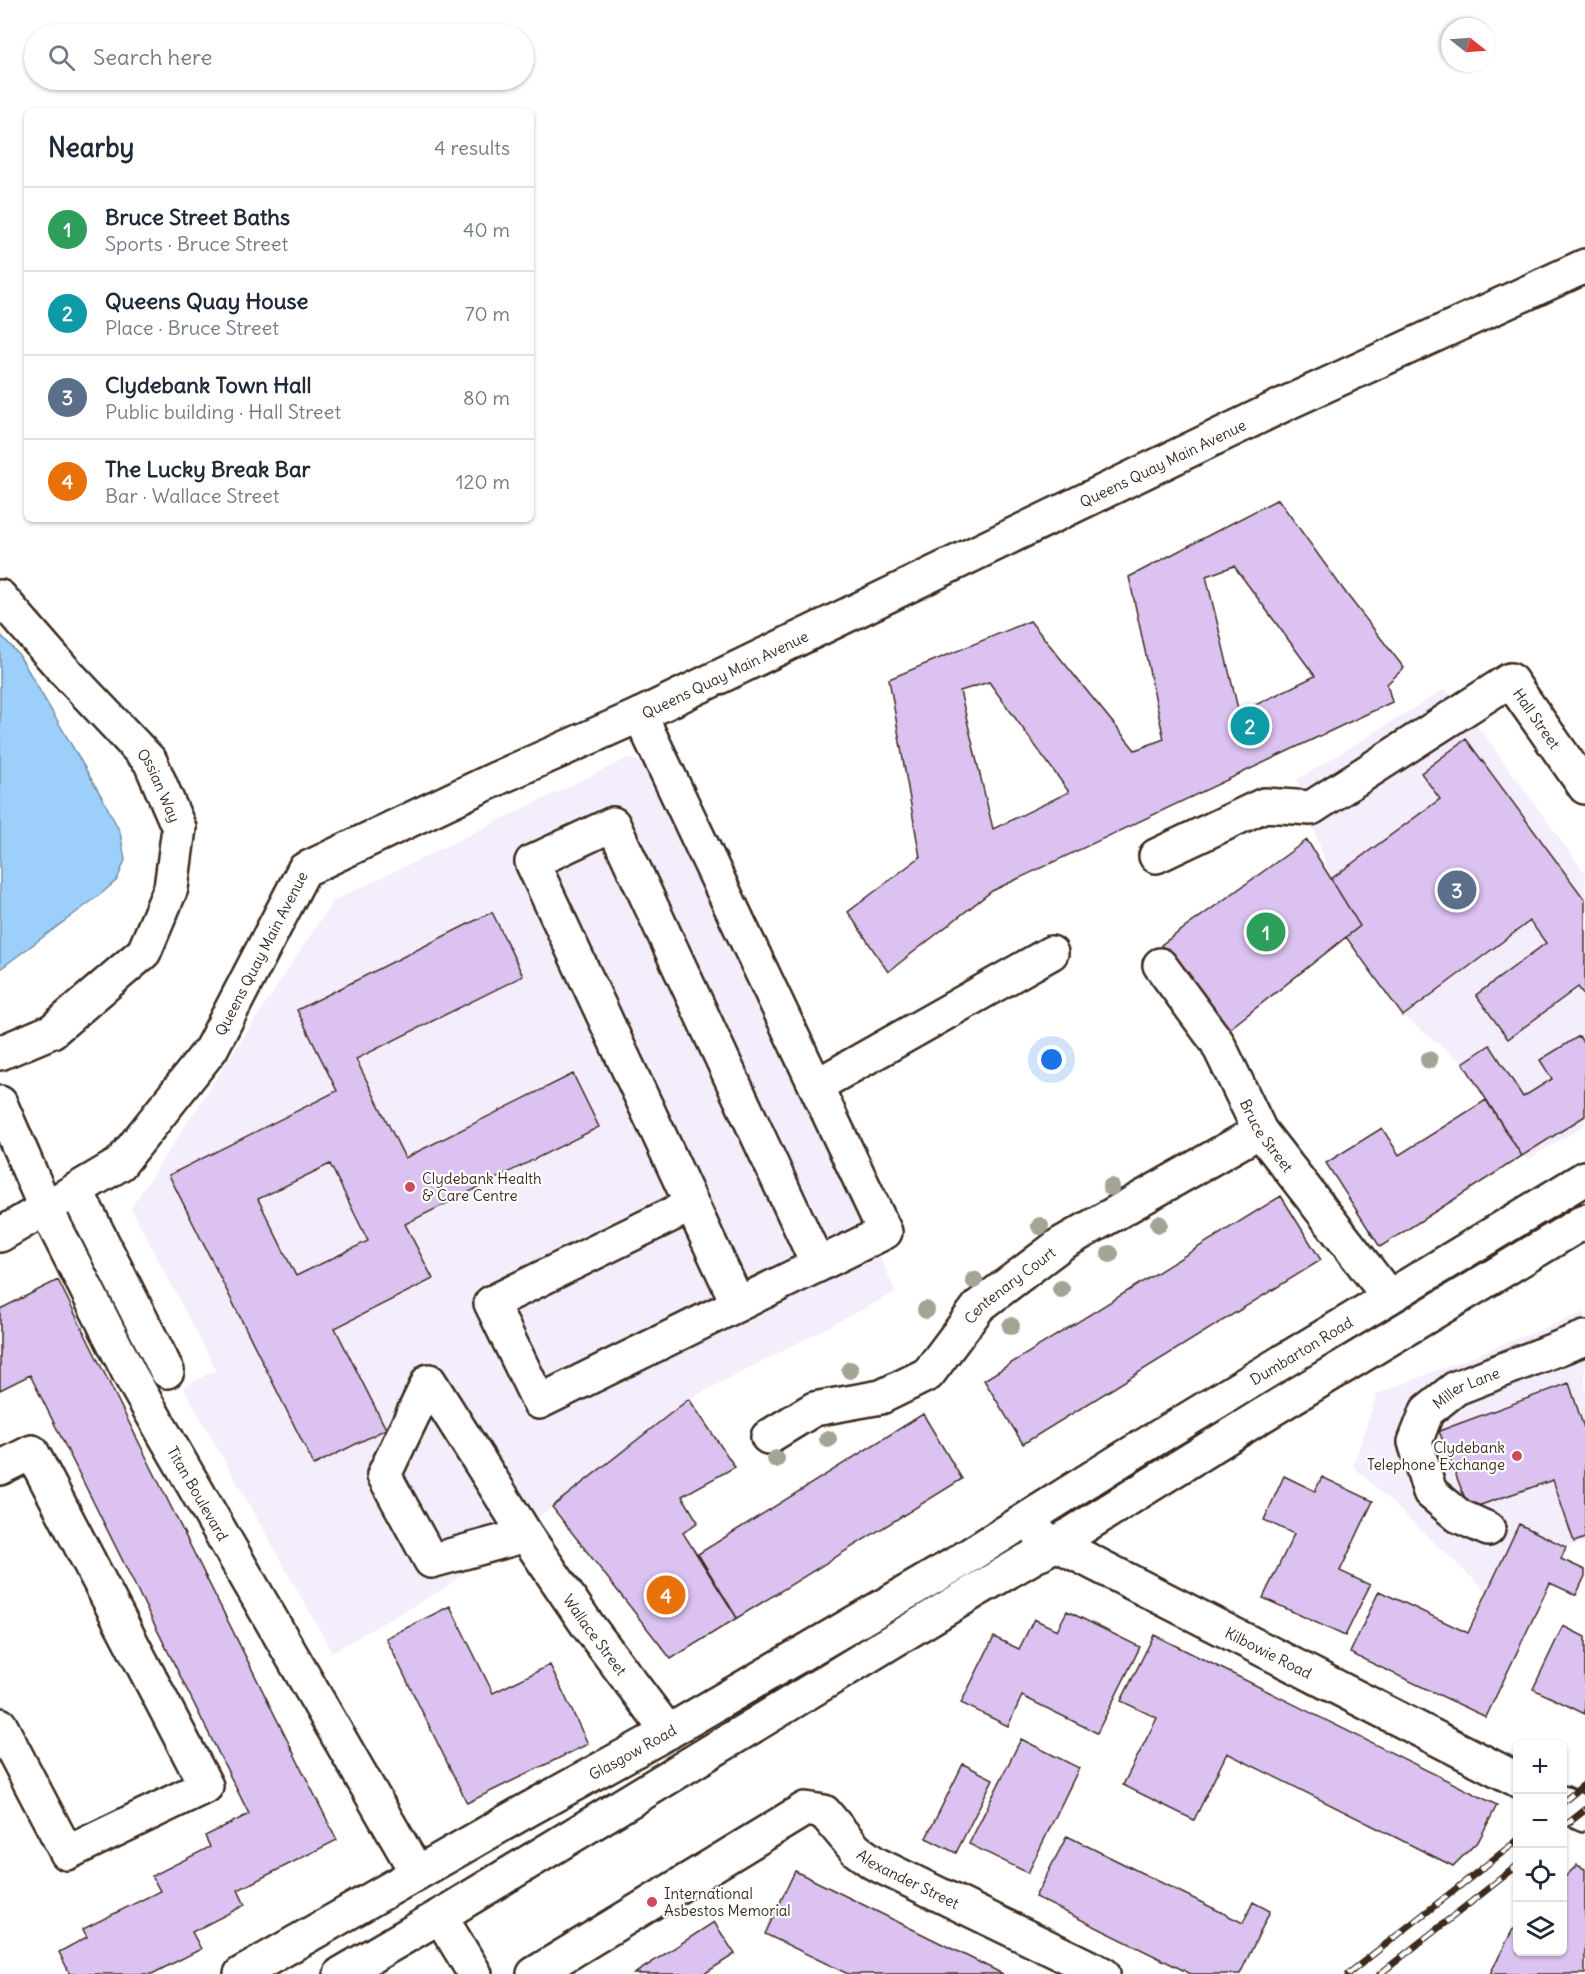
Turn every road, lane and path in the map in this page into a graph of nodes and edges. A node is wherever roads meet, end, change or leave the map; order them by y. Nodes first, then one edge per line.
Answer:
1 (1585, 266) edge
2 (0, 597) edge
3 (640, 715) junction
4 (1585, 787) edge
5 (1156, 856) dead end
6 (1051, 953) dead end
7 (1160, 965) dead end
8 (0, 1053) edge
9 (816, 1086) junction
10 (0, 1103) edge
11 (1260, 1131) junction
12 (1585, 1178) edge
13 (76, 1191) junction
14 (691, 1205) junction
15 (45, 1207) junction
16 (1585, 1221) edge
17 (0, 1235) edge
18 (818, 1265) junction
19 (1389, 1297) junction
20 (738, 1304) junction
21 (1585, 1338) edge
22 (167, 1371) dead end
23 (768, 1437) dead end
24 (0, 1468) edge
25 (1019, 1525) junction
26 (1488, 1529) dead end
27 (526, 1535) junction
28 (1057, 1544) junction
29 (0, 1725) edge
30 (668, 1732) junction
31 (1513, 1777) edge
32 (1567, 1805) edge
33 (1585, 1815) edge
34 (417, 1873) junction
35 (440, 1916) junction
36 (241, 1974) edge
37 (341, 1974) edge
38 (476, 1974) edge
39 (534, 1974) edge
40 (1102, 1974) edge

1 - 3 street, Queens Quay Main Avenue
2 - 8 street, Ossian Way
3 - 9 street
3 - 13 street, Queens Quay Main Avenue
4 - 5 street, Hall Street
6 - 9 street
7 - 11 street, Bruce Street
9 - 18 street
10 - 15 street, Titan Boulevard
11 - 19 street, Bruce Street
11 - 23 street, Centenary Court
12 - 19 street, Dumbarton Road
13 - 15 street, Queens Quay Main Avenue
13 - 22 street
14 - 18 street
14 - 20 street
14 - 20 street
15 - 17 street, Queens Quay Main Avenue
15 - 34 street, Titan Boulevard
16 - 28 street
18 - 20 street
19 - 25 street, Dumbarton Road
21 - 26 street, Miller Lane
24 - 29 street
25 - 28 street, Kilbowie Road
25 - 30 street, Glasgow Road
27 - 27 street, Wallace Street
27 - 30 street, Wallace Street
28 - 31 street, Kilbowie Road
28 - 35 street
30 - 34 street, Glasgow Road
32 - 33 street
34 - 35 street, Titan Boulevard
34 - 36 street, Glasgow Road
35 - 37 street
35 - 38 street, Titan Boulevard
39 - 40 street, Alexander Street

